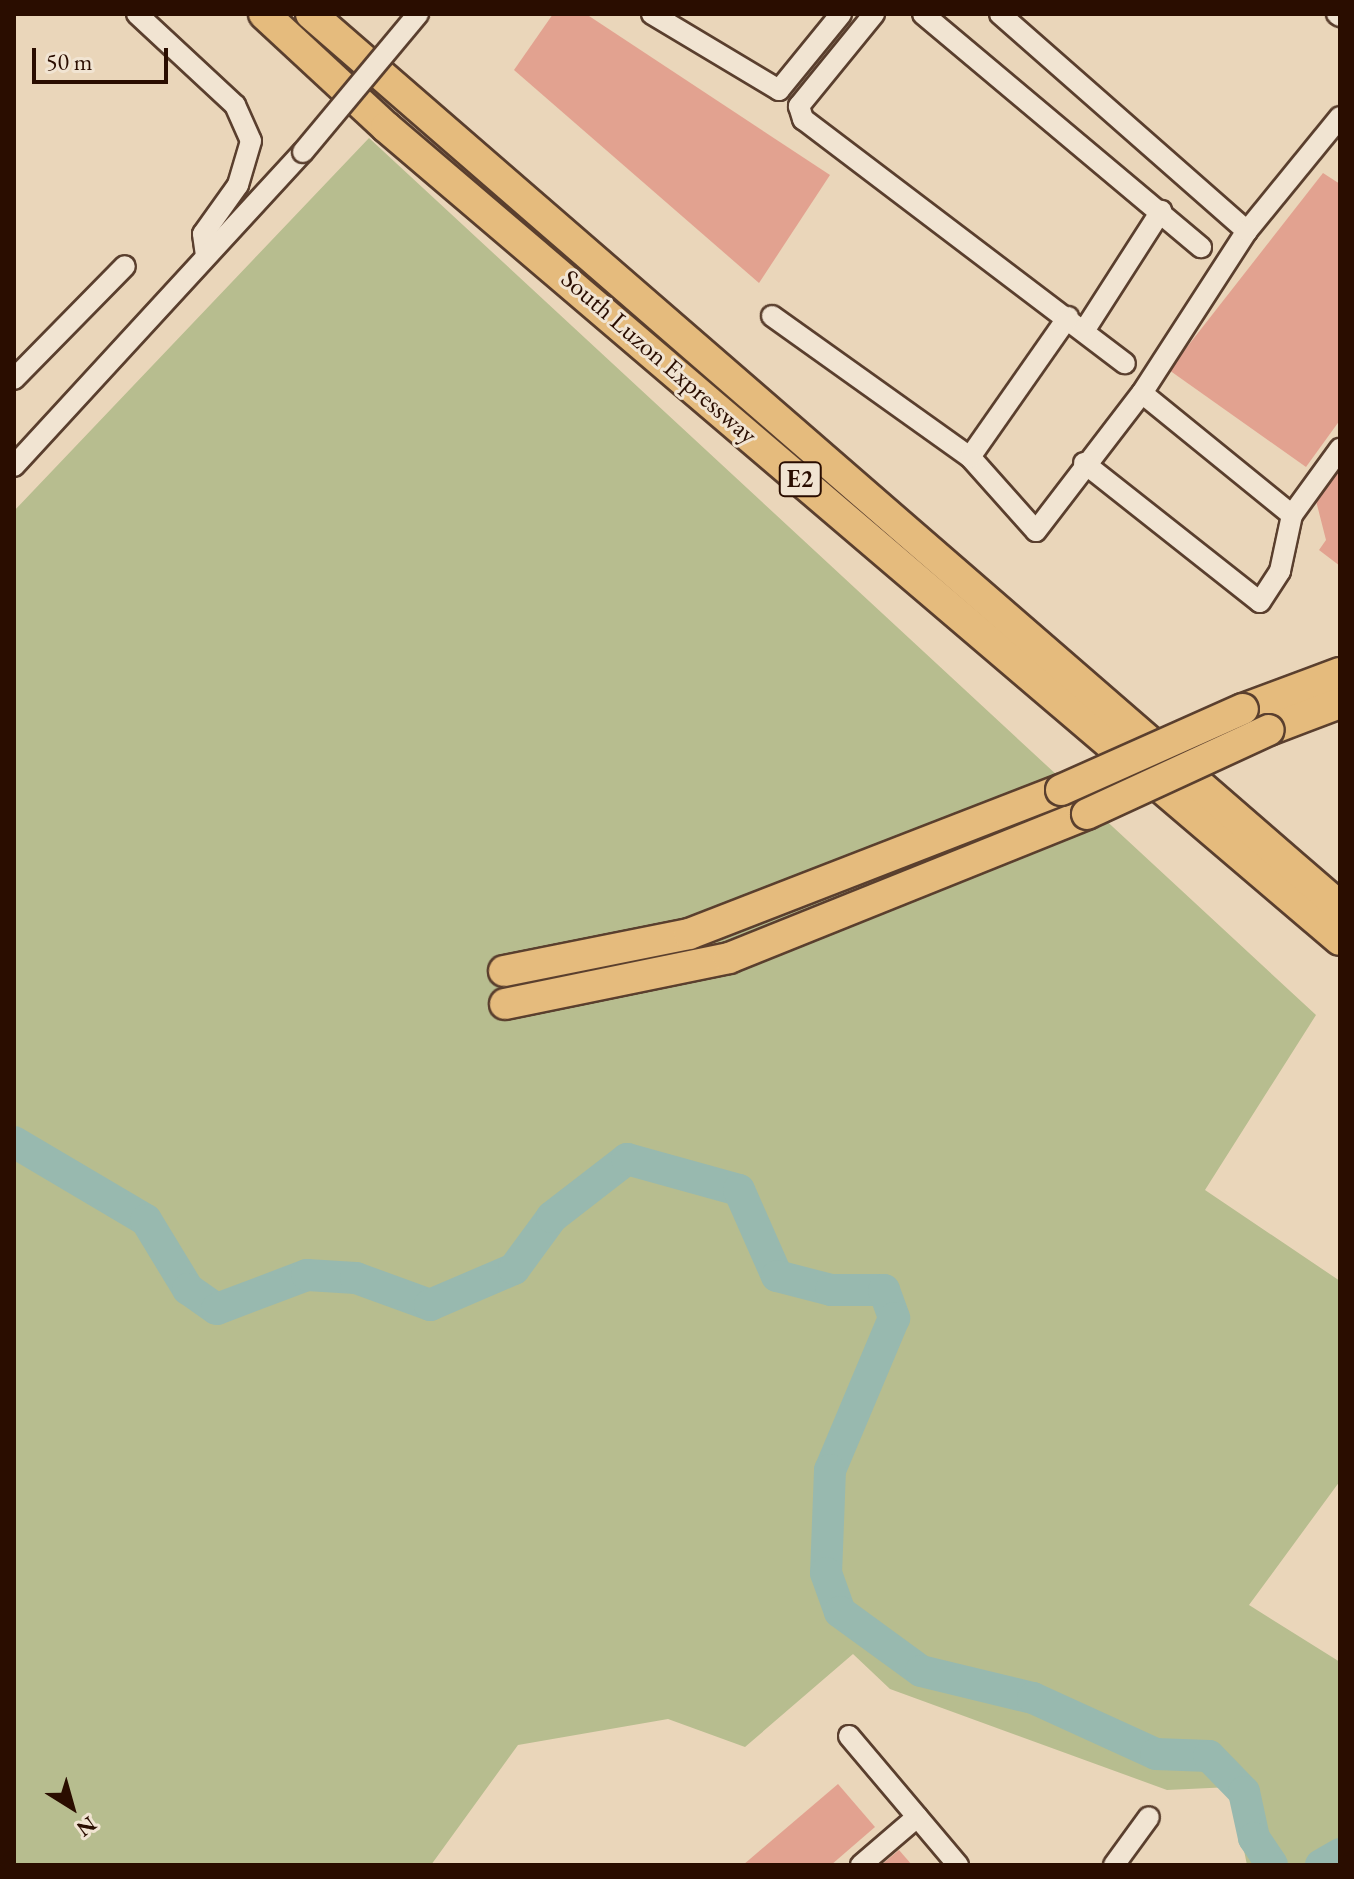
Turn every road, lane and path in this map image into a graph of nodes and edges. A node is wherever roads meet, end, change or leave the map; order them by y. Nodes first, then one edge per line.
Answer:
1 (137, 14) edge
2 (264, 14) edge
3 (311, 14) edge
4 (418, 14) edge
5 (652, 14) edge
6 (841, 14) edge
7 (874, 14) edge
8 (923, 14) edge
9 (1000, 14) edge
10 (1340, 117) edge
11 (1161, 211) junction
12 (1247, 231) junction
13 (1201, 247) dead end
14 (206, 255) junction
15 (125, 266) dead end
16 (772, 316) dead end
17 (1076, 324) junction
18 (1125, 363) dead end
19 (14, 379) edge
20 (1142, 393) junction
21 (1340, 449) edge
22 (970, 457) junction
23 (1084, 463) junction
24 (14, 466) edge
25 (1292, 515) junction
26 (1340, 673) edge
27 (1340, 703) edge
28 (1340, 907) edge
29 (1340, 940) edge
30 (504, 971) dead end
31 (505, 1004) dead end
32 (849, 1736) dead end
33 (917, 1817) junction
34 (1149, 1817) dead end
35 (861, 1865) edge
36 (958, 1865) edge
37 (1114, 1865) edge

1 - 14 street
2 - 29 highway, South Luzon Expressway / E2
3 - 28 highway, South Luzon Expressway / E2
4 - 14 street, bridge
5 - 6 street
7 - 17 street
8 - 11 street
9 - 12 street
10 - 12 street
11 - 13 street
11 - 17 street
12 - 20 street
14 - 24 street
15 - 19 street
16 - 22 street
17 - 18 street
17 - 22 street
20 - 23 street
20 - 25 street
21 - 25 street
22 - 23 street
23 - 25 street
26 - 30 highway, bridge
27 - 31 highway, bridge
32 - 33 street
33 - 35 street
33 - 36 street
34 - 37 street

